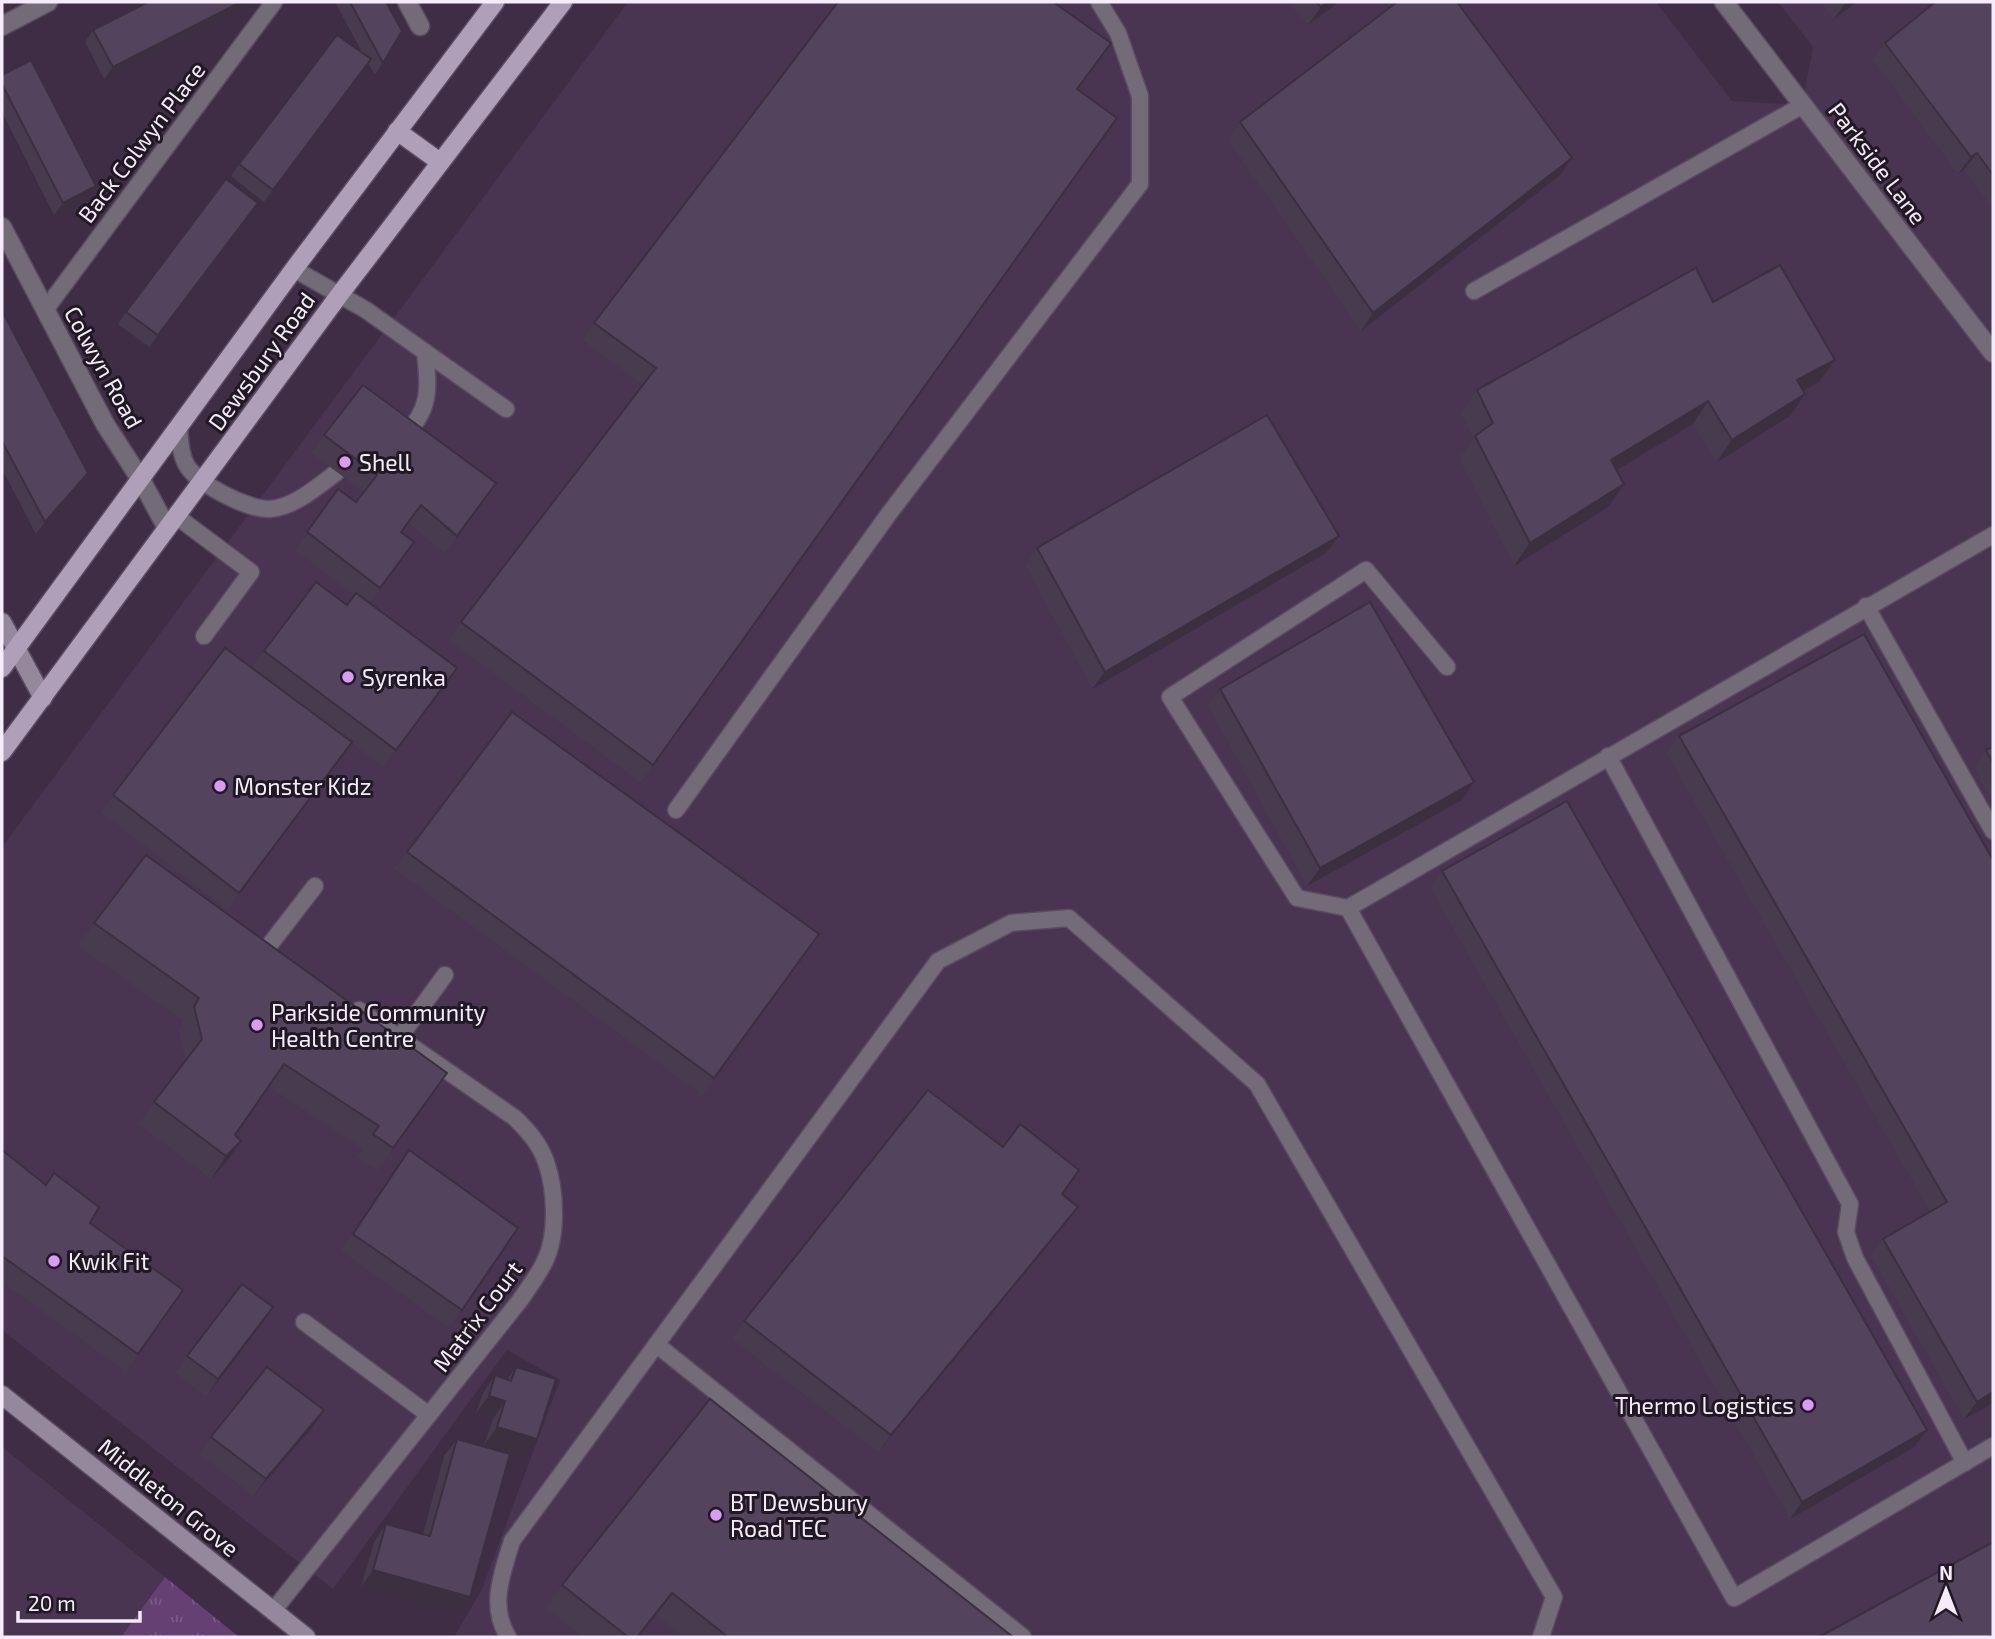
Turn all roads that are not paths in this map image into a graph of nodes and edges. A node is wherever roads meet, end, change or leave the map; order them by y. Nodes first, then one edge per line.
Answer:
1 (48, 2) edge
2 (274, 2) edge
3 (407, 2) edge
4 (495, 2) edge
5 (563, 2) edge
6 (1099, 2) edge
7 (1724, 2) edge
8 (2, 26) edge
9 (420, 26) dead end
10 (1803, 105) junction
11 (397, 131) junction
12 (440, 162) junction
13 (2, 227) edge
14 (293, 269) junction
15 (1474, 291) dead end
16 (340, 294) junction
17 (45, 310) junction
18 (425, 352) junction
19 (1993, 353) edge
20 (506, 409) dead end
21 (179, 427) junction
22 (400, 438) edge
23 (337, 472) edge
24 (141, 480) junction
25 (202, 480) junction
26 (171, 522) junction
27 (1993, 535) edge
28 (1866, 606) junction
29 (2, 622) edge
30 (204, 636) dead end
31 (16, 649) junction
32 (1447, 667) dead end
33 (2, 668) edge
34 (43, 698) junction
35 (2, 752) edge
36 (1608, 757) junction
37 (676, 810) dead end
38 (1993, 831) edge
39 (315, 886) dead end
40 (1348, 908) junction
41 (253, 936) edge
42 (445, 975) dead end
43 (345, 1000) edge
44 (400, 1038) junction
45 (304, 1322) dead end
46 (657, 1345) junction
47 (2, 1395) edge
48 (429, 1415) junction
49 (1993, 1446) edge
50 (1965, 1463) junction
51 (273, 1611) junction
52 (306, 1637) edge
53 (508, 1637) edge
54 (1023, 1637) edge
55 (1541, 1637) edge

1 - 8 street
2 - 17 lane, Back Colwyn Place
3 - 9 street
4 - 11 main road, Dewsbury Road
5 - 12 main road, Dewsbury Road
6 - 37 lane
7 - 10 street, Parkside Lane
10 - 15 lane
10 - 19 street, Parkside Lane
11 - 12 main road
11 - 14 main road, Dewsbury Road
12 - 16 main road, Dewsbury Road
13 - 17 street, Colwyn Road
14 - 16 lane
14 - 21 main road, Dewsbury Road
16 - 18 lane
16 - 25 main road, Dewsbury Road
17 - 24 street, Colwyn Road
18 - 20 lane
18 - 22 lane
21 - 24 main road, Dewsbury Road
21 - 25 lane
23 - 25 lane
24 - 26 street, Colwyn Road
24 - 31 main road, Dewsbury Road
25 - 26 main road, Dewsbury Road
26 - 30 lane
26 - 34 main road, Dewsbury Road
27 - 28 lane
28 - 36 lane
28 - 38 lane
29 - 31 street
31 - 33 main road, Dewsbury Road
31 - 34 street
32 - 40 lane
34 - 35 main road, Dewsbury Road
36 - 40 lane
36 - 50 lane
39 - 41 lane
40 - 50 lane
42 - 44 lane
43 - 44 lane, Matrix Court
44 - 48 lane, Matrix Court
45 - 48 lane
46 - 53 lane
46 - 54 lane
46 - 55 lane
47 - 51 street, Middleton Grove
48 - 51 lane, Matrix Court
49 - 50 lane
51 - 52 street, Middleton Grove

